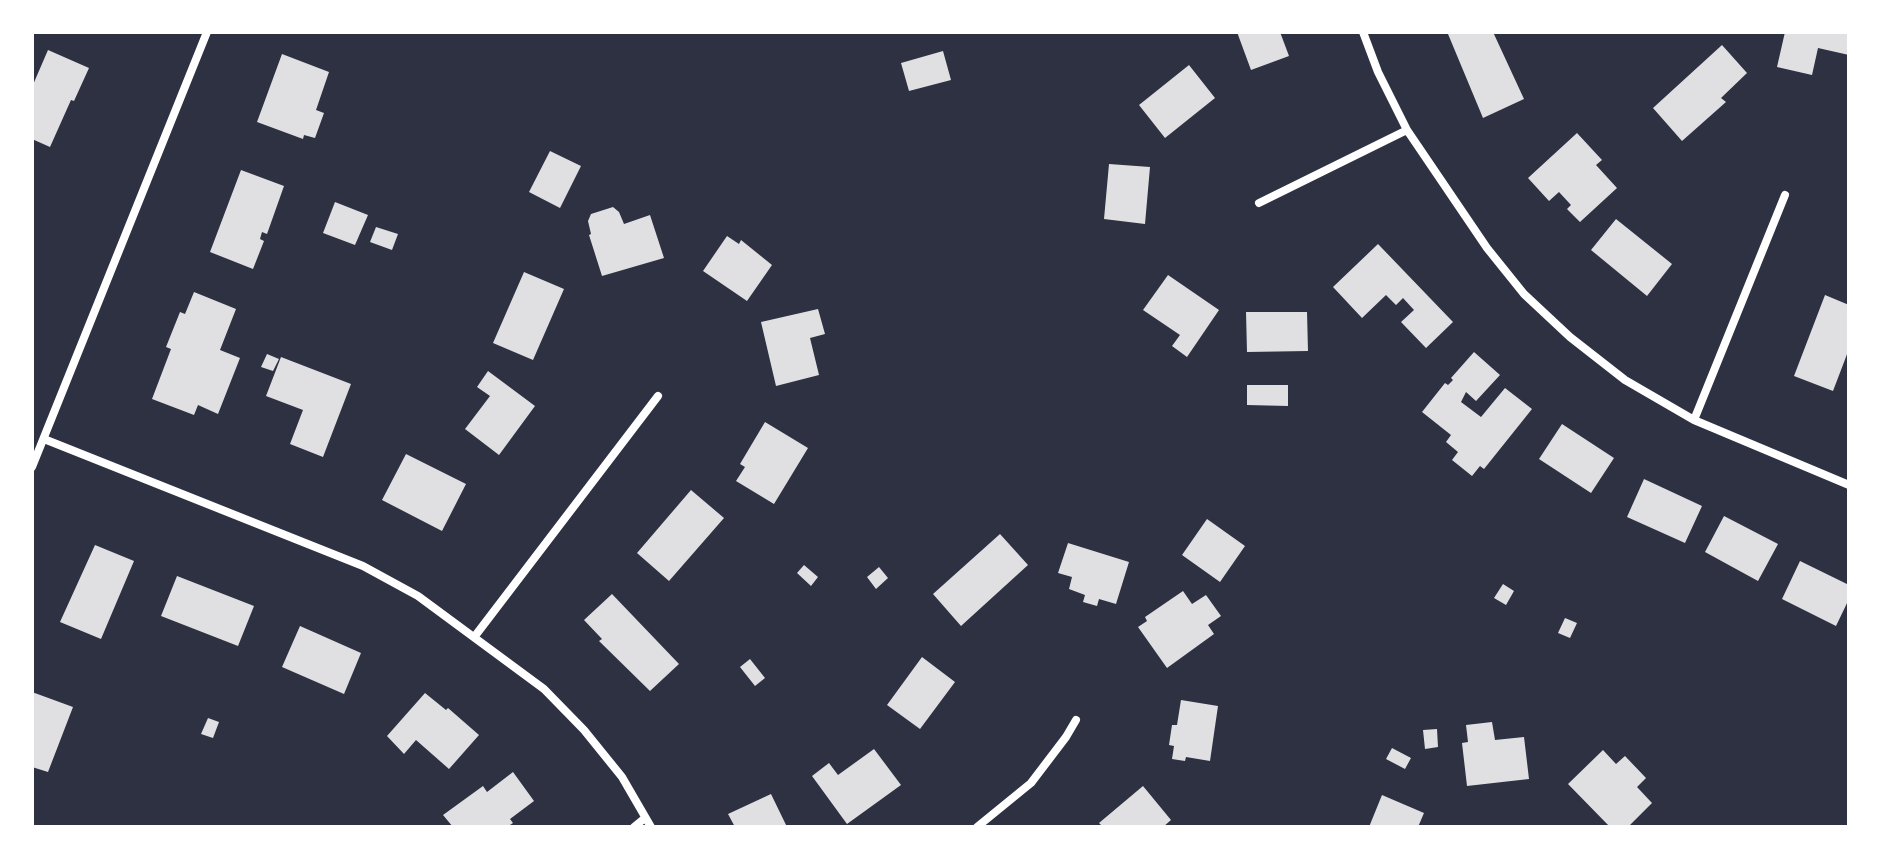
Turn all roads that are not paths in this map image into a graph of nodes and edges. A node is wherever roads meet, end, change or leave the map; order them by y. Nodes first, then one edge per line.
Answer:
1 (207, 32) edge
2 (1363, 32) edge
3 (1407, 130) junction
4 (1785, 195) dead end
5 (1259, 203) dead end
6 (658, 396) dead end
7 (1694, 420) junction
8 (44, 439) junction
9 (32, 467) edge
10 (1849, 485) edge
11 (475, 636) junction
12 (1076, 720) dead end
13 (645, 818) junction
14 (634, 827) edge
15 (651, 827) edge
16 (977, 827) edge

1 - 8 street
2 - 3 street
3 - 5 street
3 - 7 street
4 - 7 street
6 - 11 street
7 - 10 street
8 - 9 street
8 - 11 street
11 - 13 street
12 - 16 street
13 - 14 street
13 - 15 street

